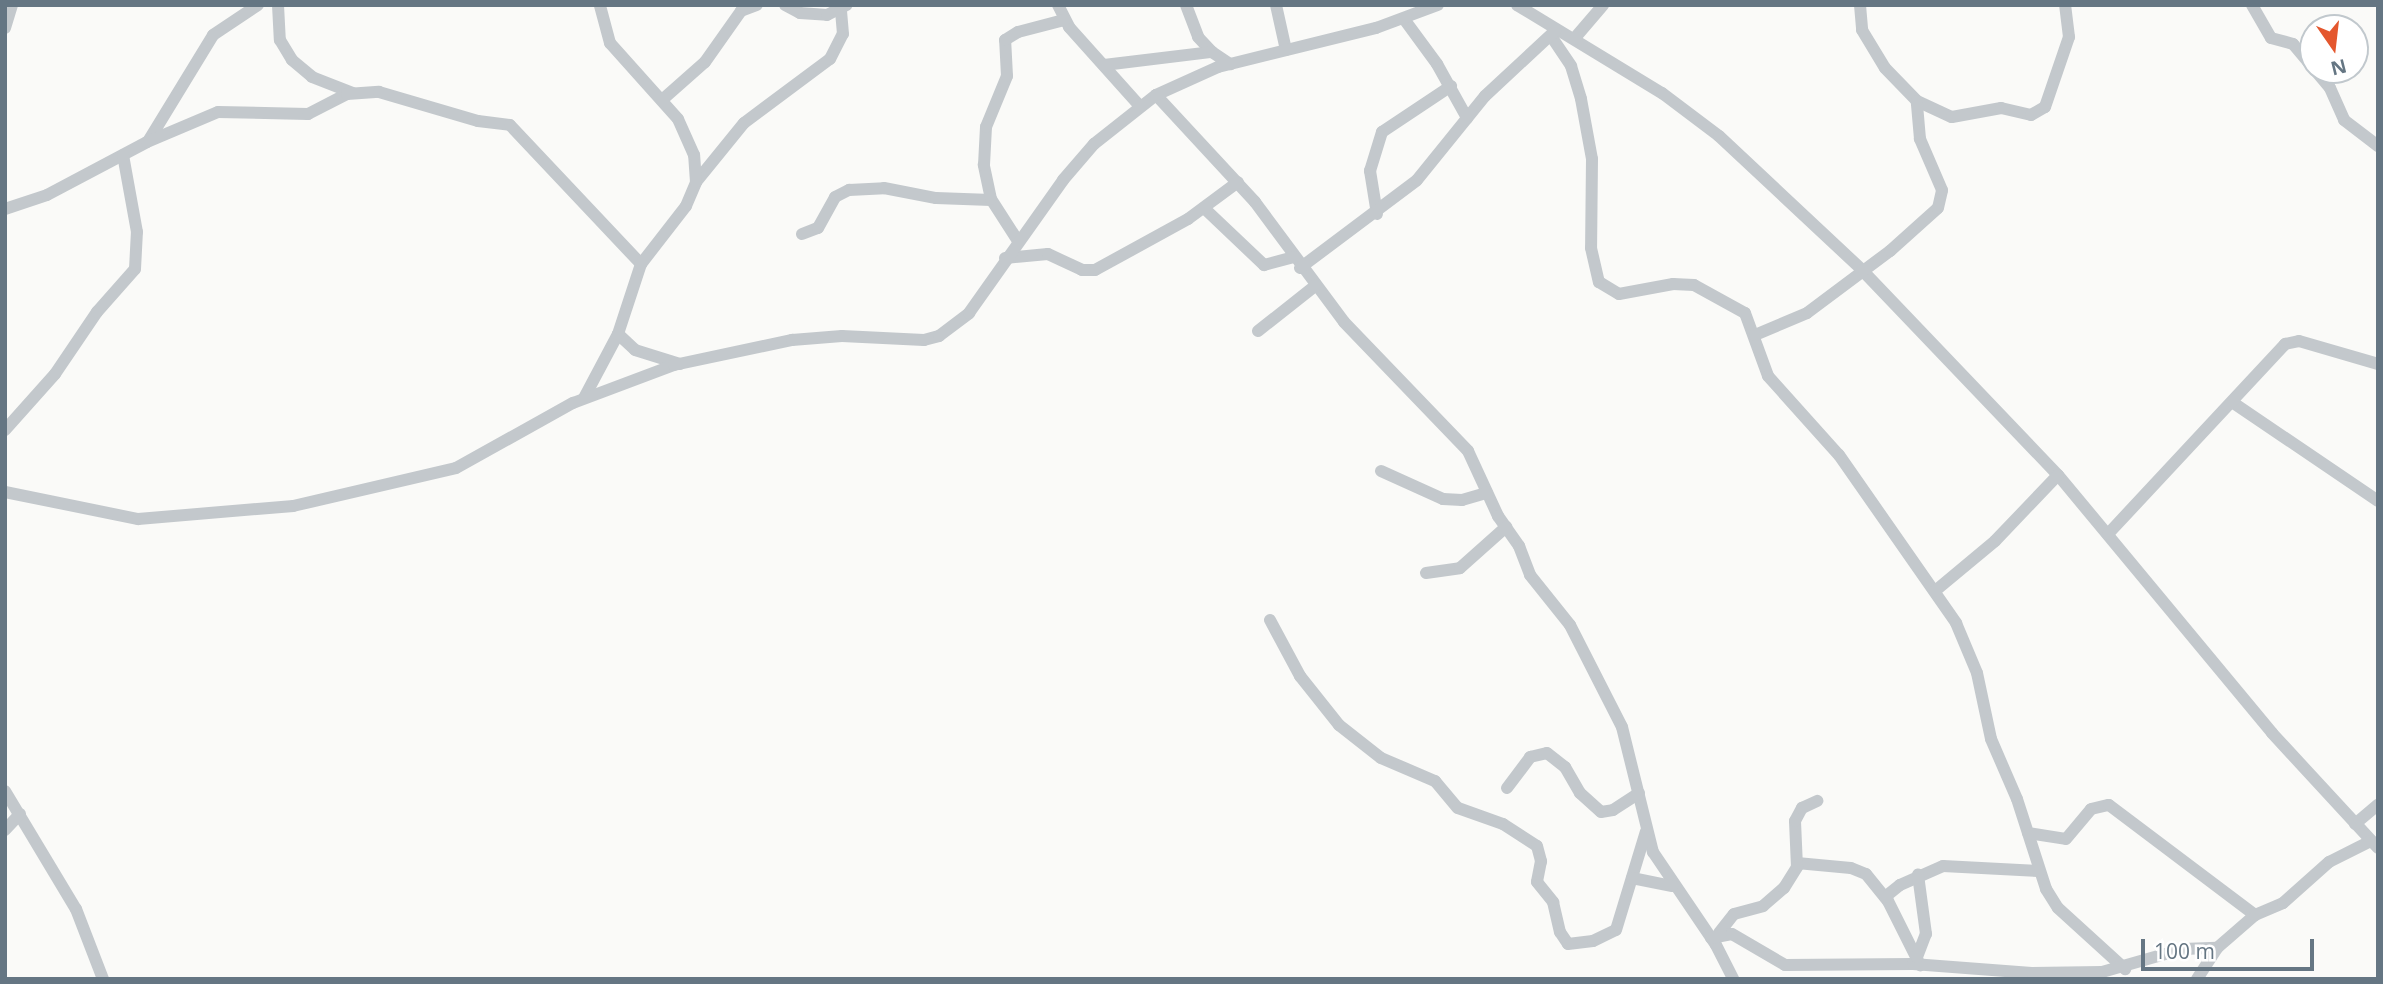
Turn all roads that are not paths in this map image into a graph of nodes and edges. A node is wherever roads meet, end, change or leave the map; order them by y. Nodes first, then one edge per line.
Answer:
1 (12, 5) edge
2 (258, 5) edge
3 (278, 5) edge
4 (600, 5) edge
5 (757, 5) edge
6 (785, 5) edge
7 (1058, 5) edge
8 (1186, 5) edge
9 (1276, 5) edge
10 (1438, 5) edge
11 (1517, 5) edge
12 (1603, 5) edge
13 (1860, 5) edge
14 (2066, 5) edge
15 (2252, 5) edge
16 (844, 7) edge
17 (1404, 19) junction
18 (1064, 20) junction
19 (5, 28) edge
20 (1554, 32) junction
21 (1574, 39) junction
22 (1286, 50) junction
23 (1212, 52) junction
24 (1230, 64) junction
25 (1104, 65) junction
26 (1451, 86) junction
27 (352, 93) junction
28 (1156, 95) junction
29 (662, 100) junction
30 (1917, 101) junction
31 (1140, 106) junction
32 (1930, 110) junction
33 (1467, 118) junction
34 (1919, 121) junction
35 (147, 142) junction
36 (2378, 146) edge
37 (123, 155) junction
38 (696, 182) junction
39 (1238, 182) junction
40 (991, 200) junction
41 (1204, 208) junction
42 (5, 209) edge
43 (1377, 214) junction
44 (802, 234) dead end
45 (1018, 241) junction
46 (1006, 258) junction
47 (1297, 262) junction
48 (641, 264) junction
49 (1862, 270) junction
50 (1315, 286) junction
51 (1258, 331) dead end
52 (618, 334) junction
53 (1755, 335) junction
54 (681, 364) junction
55 (2378, 364) edge
56 (584, 398) junction
57 (2232, 402) junction
58 (5, 430) edge
59 (1381, 471) dead end
60 (2058, 475) junction
61 (5, 492) edge
62 (1487, 493) junction
63 (2378, 502) edge
64 (1506, 527) junction
65 (2108, 534) junction
66 (1426, 573) dead end
67 (1935, 592) junction
68 (1270, 620) dead end
69 (1507, 788) dead end
70 (5, 791) edge
71 (1639, 793) junction
72 (1817, 801) dead end
73 (2378, 805) edge
74 (20, 814) junction
75 (2355, 824) junction
76 (5, 830) edge
77 (1646, 831) junction
78 (2028, 833) junction
79 (2374, 844) edge
80 (1797, 863) junction
81 (2039, 871) junction
82 (1918, 875) junction
83 (1632, 878) junction
84 (1672, 886) junction
85 (1885, 897) junction
86 (2255, 915) junction
87 (1715, 935) junction
88 (2217, 948) junction
89 (1919, 961) junction
90 (2125, 969) junction
91 (2076, 976) edge
92 (103, 979) edge
93 (1733, 979) edge
94 (2197, 979) edge

1 - 19 street
2 - 35 street
3 - 27 street
4 - 29 street
5 - 29 street
6 - 16 street
7 - 18 street
8 - 23 street
9 - 22 street
10 - 17 street
11 - 20 street
12 - 21 street
13 - 30 street
14 - 32 street
15 - 36 street
16 - 38 street
17 - 22 street
17 - 26 street
18 - 25 street
18 - 40 street
20 - 21 street
20 - 33 street
20 - 53 street
21 - 49 street
22 - 24 street
23 - 24 street
23 - 25 street
24 - 28 street
25 - 31 street
26 - 33 street
26 - 43 street
27 - 35 street
27 - 48 street
28 - 31 street
28 - 39 street
29 - 38 street
30 - 32 street
30 - 34 street
31 - 45 street
32 - 34 street
33 - 43 street
34 - 49 street
35 - 37 street
37 - 42 street
37 - 58 street
38 - 48 street
39 - 41 street
39 - 47 street
40 - 44 street
40 - 45 street
41 - 46 street
41 - 47 street
43 - 47 street
45 - 46 street
46 - 54 street
47 - 50 street
48 - 52 street
49 - 53 street
49 - 60 street
50 - 51 street
50 - 62 street
52 - 54 street
52 - 56 street
53 - 67 street
54 - 56 street
55 - 57 street
56 - 61 street
57 - 63 street
57 - 65 street
59 - 62 street
60 - 65 street
60 - 67 street
62 - 64 street
64 - 66 street
64 - 71 street
65 - 75 street
67 - 78 street
68 - 83 street
69 - 71 street
70 - 74 street
71 - 77 street
72 - 80 street
73 - 75 street
74 - 76 street
74 - 92 street
75 - 79 street
77 - 83 street
77 - 84 street
78 - 81 street
78 - 86 street
79 - 86 street
80 - 85 street
80 - 87 street
81 - 82 street
81 - 90 street
82 - 85 street
82 - 89 street
83 - 84 street
84 - 87 street
85 - 89 street
86 - 88 street
87 - 89 street
87 - 93 street
88 - 90 street
88 - 94 street
89 - 91 street
90 - 91 street

